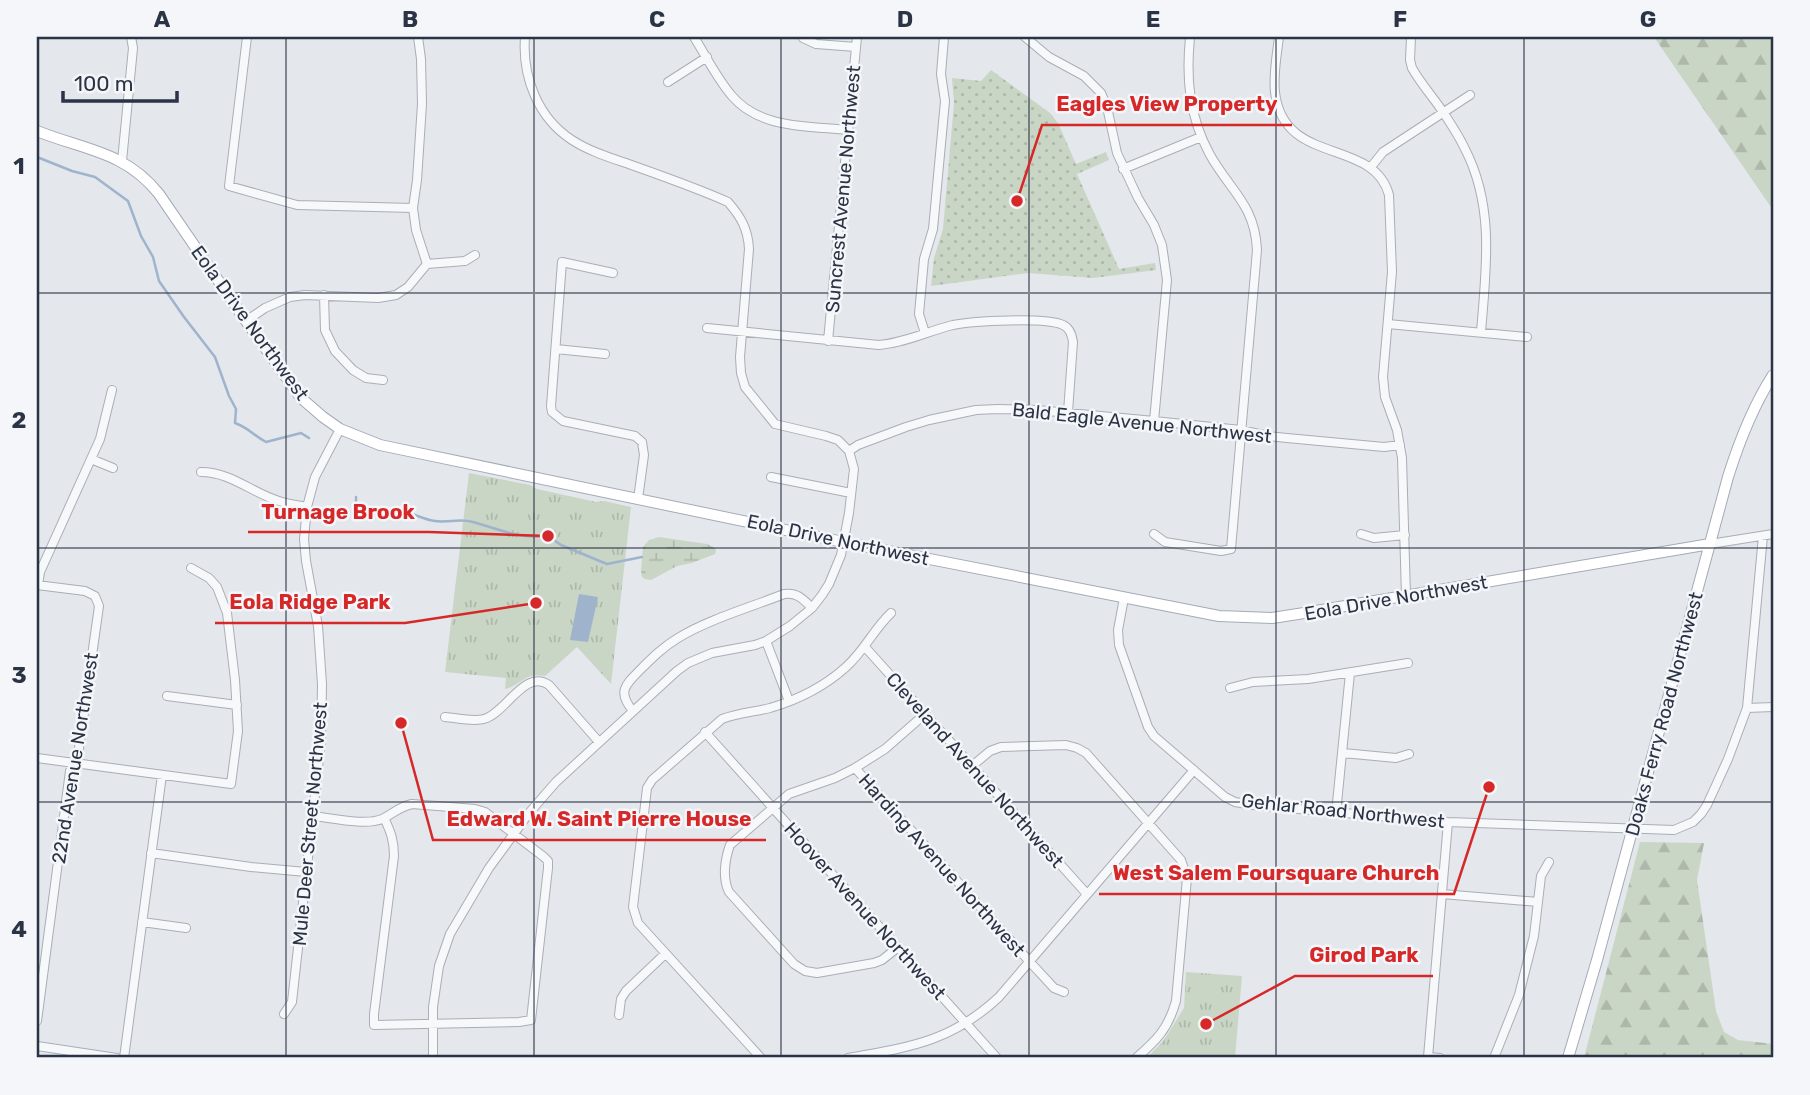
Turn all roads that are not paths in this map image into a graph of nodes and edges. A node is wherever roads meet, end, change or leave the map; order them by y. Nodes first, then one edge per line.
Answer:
1 (131, 37) edge
2 (247, 37) edge
3 (418, 37) edge
4 (525, 37) edge
5 (694, 37) edge
6 (857, 37) edge
7 (944, 37) edge
8 (1025, 37) edge
9 (1190, 37) edge
10 (1279, 37) edge
11 (1410, 37) edge
12 (803, 38) edge
13 (856, 47) junction
14 (707, 57) junction
15 (668, 82) dead end
16 (1469, 95) dead end
17 (1443, 112) junction
18 (848, 130) junction
19 (37, 131) edge
20 (1201, 137) junction
21 (122, 161) junction
22 (1371, 167) junction
23 (1123, 169) junction
24 (413, 208) junction
25 (475, 255) dead end
26 (427, 264) junction
27 (613, 273) dead end
28 (324, 295) junction
29 (246, 321) junction
30 (1388, 324) junction
31 (707, 328) dead end
32 (743, 332) junction
33 (1481, 332) junction
34 (925, 333) junction
35 (1527, 337) dead end
36 (828, 341) junction
37 (556, 349) junction
38 (605, 354) dead end
39 (1773, 375) edge
40 (383, 380) dead end
41 (112, 390) dead end
42 (1068, 412) junction
43 (1154, 421) junction
44 (340, 429) junction
45 (1241, 430) junction
46 (1400, 445) junction
47 (849, 451) junction
48 (91, 460) junction
49 (113, 467) dead end
50 (201, 472) dead end
51 (771, 477) dead end
52 (851, 493) junction
53 (638, 499) junction
54 (307, 507) junction
55 (1154, 534) dead end
56 (1361, 534) dead end
57 (1773, 534) edge
58 (1405, 535) junction
59 (1763, 536) junction
60 (843, 542) junction
61 (1710, 544) junction
62 (191, 568) dead end
63 (37, 585) edge
64 (1406, 596) junction
65 (1124, 598) junction
66 (812, 608) junction
67 (891, 613) dead end
68 (766, 641) junction
69 (865, 647) junction
70 (1408, 663) dead end
71 (1350, 673) junction
72 (1230, 688) dead end
73 (167, 696) dead end
74 (789, 701) junction
75 (237, 705) junction
76 (1773, 707) edge
77 (1747, 708) junction
78 (633, 711) junction
79 (925, 714) junction
80 (445, 717) dead end
81 (705, 732) junction
82 (599, 742) junction
83 (1343, 753) junction
84 (1409, 754) dead end
85 (37, 758) edge
86 (74, 763) junction
87 (972, 766) junction
88 (855, 768) junction
89 (1194, 769) junction
90 (162, 775) junction
91 (772, 808) junction
92 (1336, 813) junction
93 (313, 816) junction
94 (384, 818) junction
95 (1148, 822) junction
96 (1448, 822) junction
97 (1633, 828) junction
98 (514, 833) junction
99 (151, 853) junction
100 (1549, 862) dead end
101 (306, 872) junction
102 (1086, 893) junction
103 (1442, 894) junction
104 (1538, 902) junction
105 (142, 922) junction
106 (186, 928) dead end
107 (41, 947) edge
108 (897, 948) junction
109 (666, 954) junction
110 (1029, 961) junction
111 (1064, 992) dead end
112 (284, 1014) dead end
113 (619, 1015) dead end
114 (37, 1021) edge
115 (433, 1024) junction
116 (966, 1024) junction
117 (37, 1046) edge
118 (900, 1049) junction
119 (1428, 1057) edge
120 (117, 1058) edge
121 (124, 1058) edge
122 (433, 1058) edge
123 (761, 1058) edge
124 (848, 1058) edge
125 (901, 1058) edge
126 (997, 1058) edge
127 (1136, 1058) edge
128 (1440, 1058) edge
129 (1494, 1058) edge
130 (1568, 1058) edge

1 - 21 street
2 - 24 street
3 - 24 street
4 - 32 street
5 - 14 street
6 - 13 street, Suncrest Avenue Northwest
7 - 34 street
8 - 23 street
9 - 20 street
10 - 22 street
11 - 17 street
12 - 13 street
13 - 18 street, Suncrest Avenue Northwest
14 - 15 street
14 - 18 street
16 - 17 street
17 - 22 street
17 - 33 street
18 - 36 street, Suncrest Avenue Northwest
19 - 21 main road, Eola Drive Northwest
20 - 23 street
20 - 45 street
21 - 29 main road, Eola Drive Northwest
22 - 30 street
23 - 43 street
24 - 26 street
25 - 26 street
26 - 28 street
27 - 37 street
28 - 29 street
28 - 40 street
29 - 44 main road, Eola Drive Northwest
30 - 33 street
30 - 46 street
31 - 32 street
32 - 36 street
32 - 47 street
33 - 35 street
34 - 36 street
34 - 42 street
37 - 38 street
37 - 53 street
39 - 61 main road, Doaks Ferry Road Northwest
41 - 48 street
42 - 43 street, Bald Eagle Avenue Northwest
42 - 47 street, Bald Eagle Avenue Northwest
43 - 45 street, Bald Eagle Avenue Northwest
44 - 53 main road, Eola Drive Northwest
44 - 54 street, Mule Deer Street Northwest
45 - 46 street, Bald Eagle Avenue Northwest
45 - 55 street
46 - 58 street
47 - 52 street
48 - 49 street
48 - 63 street
50 - 54 street
51 - 52 street
52 - 60 street
53 - 60 main road, Eola Drive Northwest
54 - 93 street, Mule Deer Street Northwest
56 - 58 street
57 - 59 street, Eola Drive Northwest
58 - 64 street
59 - 61 street, Eola Drive Northwest
59 - 77 street, Gehlar Road Northwest
60 - 65 main road, Eola Drive Northwest
60 - 66 street
61 - 64 main road, Eola Drive Northwest
61 - 97 main road, Doaks Ferry Road Northwest
62 - 75 street
63 - 86 street, 22nd Avenue Northwest
64 - 65 main road, Eola Drive Northwest
65 - 89 street, Gehlar Road Northwest
66 - 68 street
66 - 78 street
67 - 69 street
68 - 74 street
68 - 78 street
69 - 74 street
69 - 79 street, Cleveland Avenue Northwest
70 - 71 street
71 - 72 street
71 - 83 street
73 - 75 street
74 - 81 street
75 - 90 street
76 - 77 street
77 - 97 street, Gehlar Road Northwest
78 - 82 street
79 - 87 street, Cleveland Avenue Northwest
79 - 88 street
80 - 82 street
81 - 91 street, Hoover Avenue Northwest
81 - 109 street
82 - 98 street
83 - 84 street
83 - 92 street
85 - 86 street
86 - 90 street
86 - 107 street, 22nd Avenue Northwest
87 - 95 street
87 - 102 street, Cleveland Avenue Northwest
88 - 91 street
88 - 110 street, Harding Avenue Northwest
89 - 92 street, Gehlar Road Northwest
89 - 95 street
90 - 99 street
91 - 108 street, Hoover Avenue Northwest
91 - 108 street
92 - 96 street, Gehlar Road Northwest
93 - 94 street
93 - 101 street, Mule Deer Street Northwest
94 - 98 street
94 - 115 street
95 - 102 street
95 - 127 street
96 - 97 street, Gehlar Road Northwest
96 - 103 street
97 - 130 main road, Doaks Ferry Road Northwest
98 - 115 street
98 - 115 street
99 - 101 street
99 - 105 street
100 - 104 street
101 - 112 street, Mule Deer Street Northwest
102 - 110 street
103 - 104 street
103 - 119 street
104 - 129 street
105 - 106 street
105 - 121 street
107 - 114 street, 22nd Avenue Northwest
108 - 116 street, Hoover Avenue Northwest
109 - 113 street
109 - 123 street
110 - 111 street, Harding Avenue Northwest
110 - 116 street
115 - 122 street
116 - 118 street
116 - 126 street, Hoover Avenue Northwest
117 - 120 street
118 - 124 street
118 - 125 street
119 - 128 street

